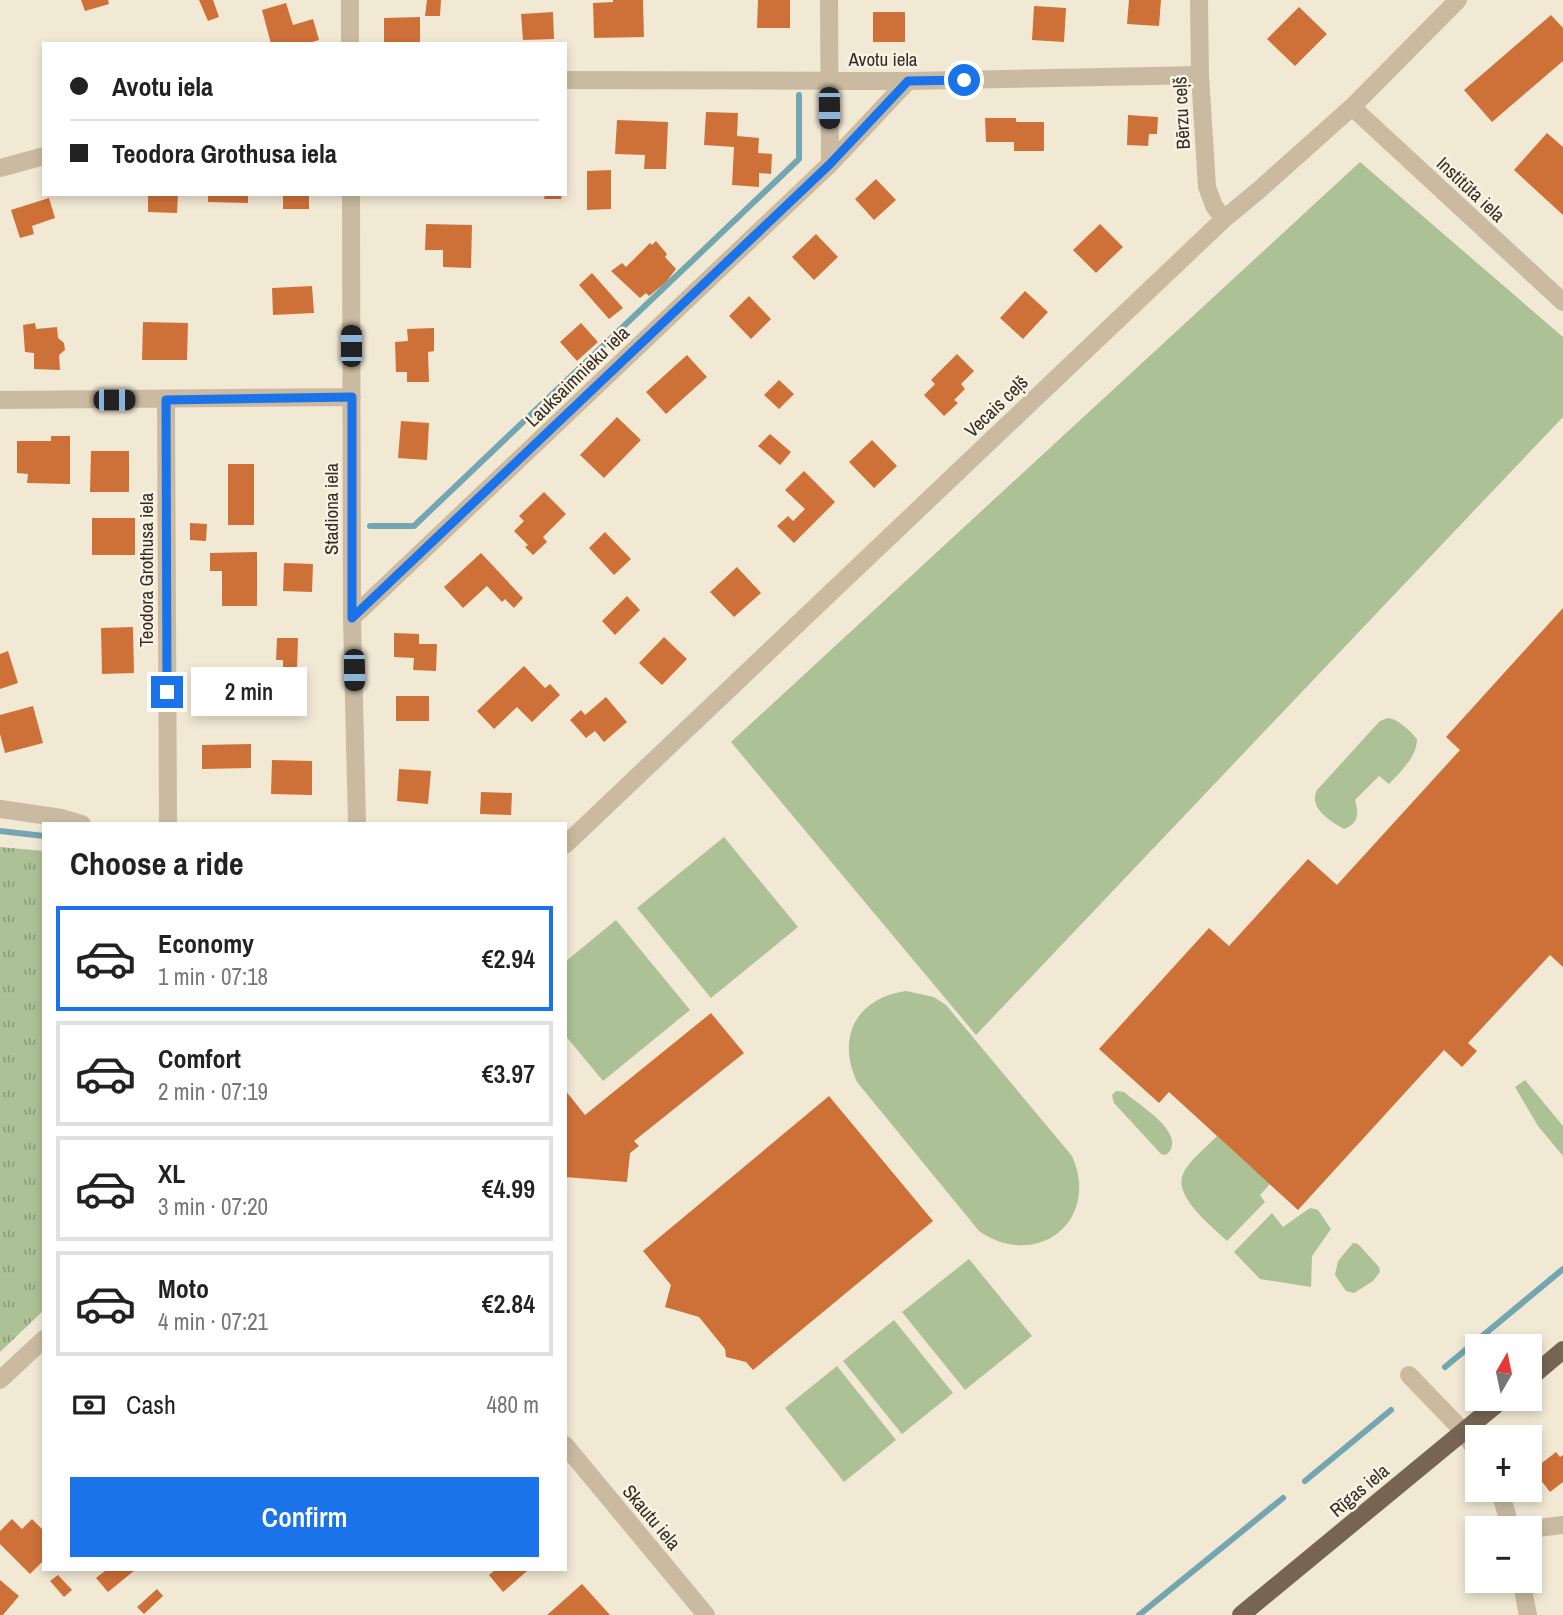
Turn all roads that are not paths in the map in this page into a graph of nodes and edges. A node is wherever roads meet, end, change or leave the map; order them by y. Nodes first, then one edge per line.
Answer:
1 (350, 0) edge
2 (829, 0) edge
3 (1199, 0) edge
4 (1458, 0) edge
5 (350, 42) edge
6 (1200, 75) junction
7 (567, 80) edge
8 (828, 80) junction
9 (908, 81) junction
10 (1352, 107) junction
11 (42, 157) edge
12 (830, 164) junction
13 (0, 168) edge
14 (351, 196) edge
15 (1224, 219) junction
16 (1563, 302) edge
17 (352, 397) junction
18 (0, 400) edge
19 (166, 400) junction
20 (352, 618) junction
21 (0, 809) edge
22 (75, 822) edge
23 (168, 822) edge
24 (357, 822) edge
25 (567, 843) edge
26 (42, 1341) edge
27 (1563, 1350) edge
28 (1542, 1367) edge
29 (1409, 1375) dead end
30 (0, 1380) edge
31 (1489, 1411) edge
32 (1464, 1432) junction
33 (567, 1447) edge
34 (1563, 1525) edge
35 (1542, 1528) edge
36 (1524, 1593) edge
37 (706, 1615) edge
38 (1241, 1615) edge
39 (1528, 1615) edge

1 - 5 street
2 - 8 street
3 - 6 street, Bērzu ceļš
4 - 10 street, Vecais ceļš
6 - 9 street, Avotu iela
6 - 15 street, Bērzu ceļš
7 - 8 street, Avotu iela
8 - 9 street, Avotu iela
8 - 12 street
9 - 12 street, Lauksaimnieku iela
10 - 15 street, Vecais ceļš
10 - 16 street, Institūta iela
11 - 13 street
12 - 20 street, Lauksaimnieku iela
14 - 17 street, Stadiona iela
15 - 25 street, Vecais ceļš
17 - 19 street
17 - 20 street, Stadiona iela
18 - 19 street
19 - 23 street, Teodora Grothusa iela
20 - 24 street, Stadiona iela
21 - 22 street
26 - 30 street
27 - 28 main road
29 - 32 street
31 - 32 main road, Rīgas iela
32 - 38 main road, Rīgas iela
33 - 37 street, Skautu iela
34 - 35 street
36 - 39 street

